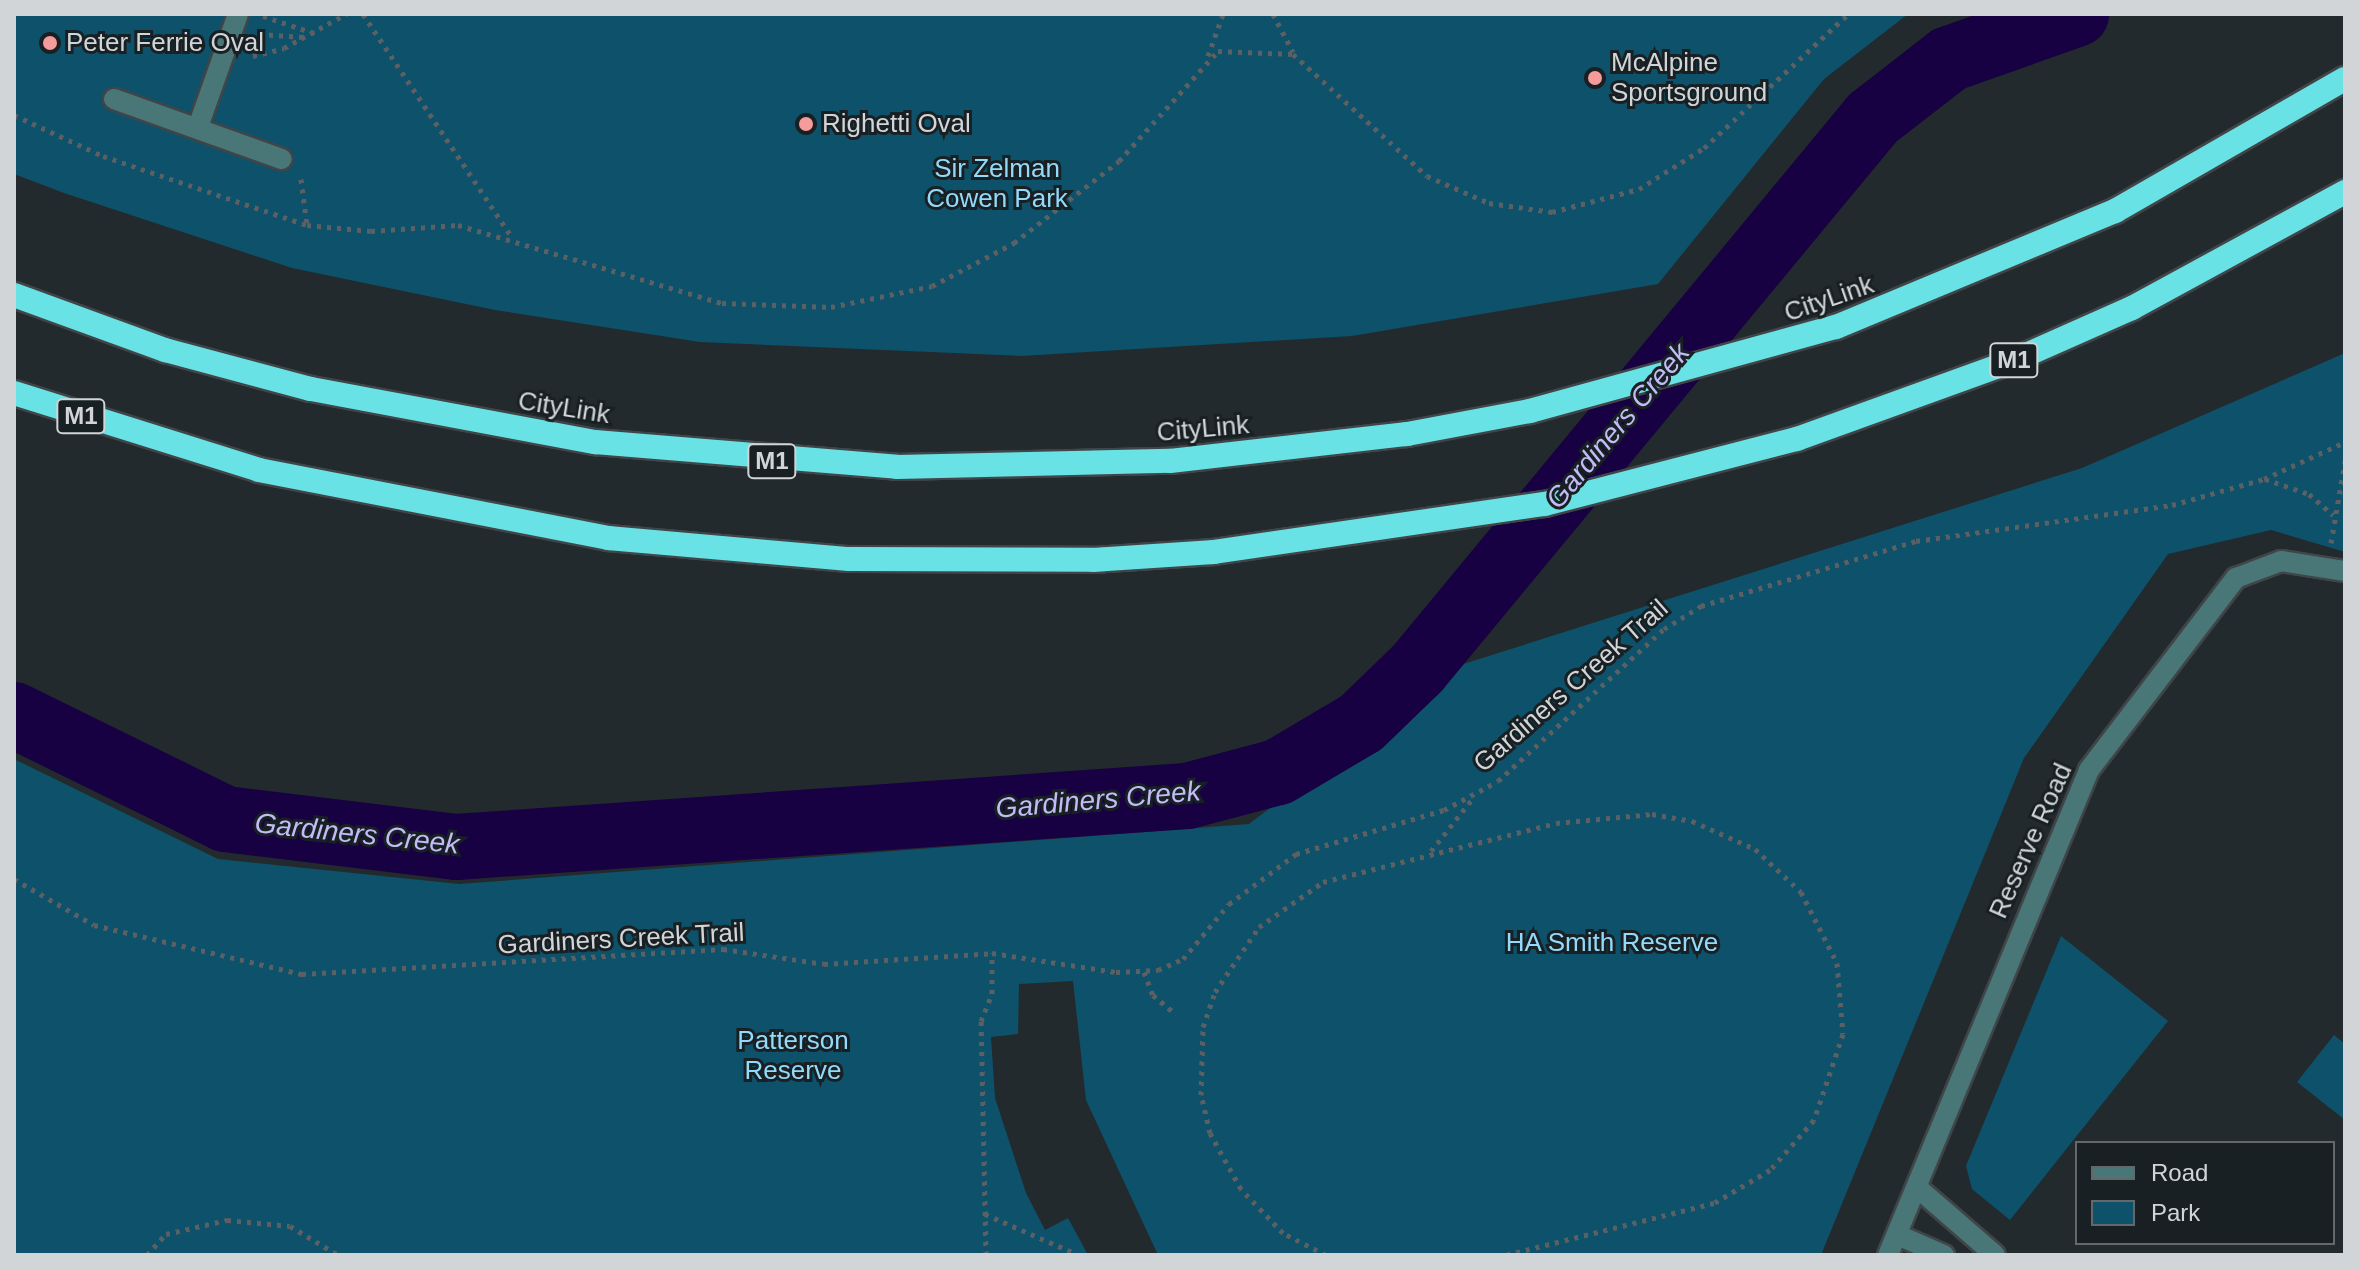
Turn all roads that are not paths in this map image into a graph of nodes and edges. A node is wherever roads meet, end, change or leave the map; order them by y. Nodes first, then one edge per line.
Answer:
1 (238, 14) edge
2 (2345, 79) edge
3 (114, 99) dead end
4 (198, 127) junction
5 (288, 162) road end
6 (2345, 192) edge
7 (19, 294) edge
8 (14, 393) edge
9 (2343, 572) edge
10 (1920, 1190) junction
11 (1900, 1236) junction
12 (1888, 1255) edge
13 (1944, 1255) edge
14 (1995, 1255) edge

1 - 4 street
2 - 7 highway, CityLink / M1
3 - 4 street
4 - 5 street
6 - 8 highway, M1
9 - 10 street, Reserve Road
10 - 11 street, Reserve Road
10 - 14 street
11 - 12 street, Reserve Road
11 - 13 street

